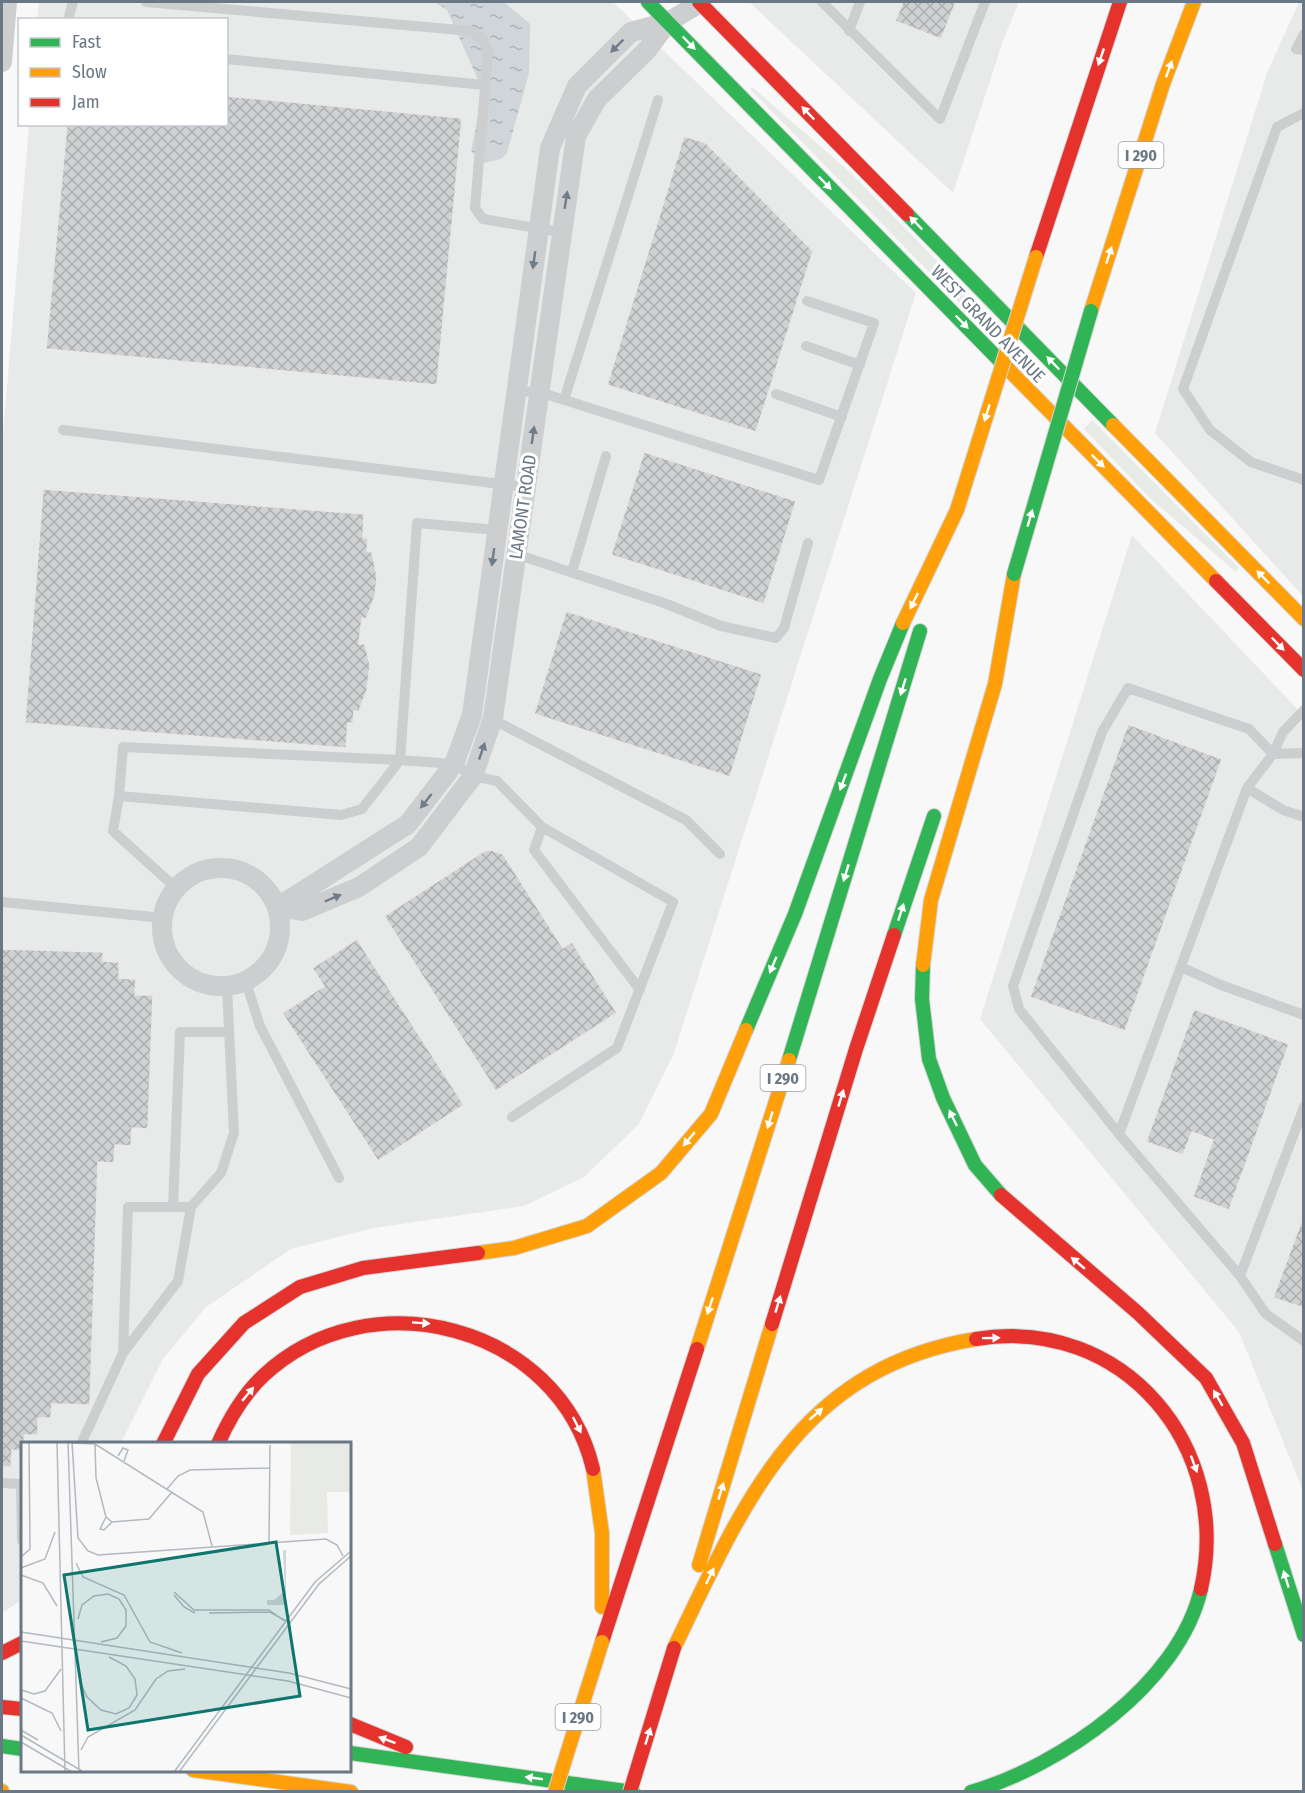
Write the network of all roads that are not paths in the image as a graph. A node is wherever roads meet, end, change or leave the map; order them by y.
1 (7, 2) edge
2 (73, 2) edge
3 (146, 2) edge
4 (648, 2) edge
5 (700, 2) edge
6 (822, 2) edge
7 (860, 2) edge
8 (985, 2) edge
9 (1120, 2) edge
10 (1194, 2) edge
11 (69, 18) edge
12 (668, 22) junction
13 (849, 31) junction
14 (1304, 34) edge
15 (1304, 50) edge
16 (2, 57) edge
17 (228, 59) edge
18 (484, 85) junction
19 (658, 100) dead end
20 (1304, 113) edge
21 (538, 229) junction
22 (560, 232) junction
23 (807, 301) dead end
24 (806, 346) dead end
25 (860, 365) junction
26 (516, 391) junction
27 (540, 392) junction
28 (776, 394) dead end
29 (564, 400) junction
30 (842, 417) junction
31 (63, 430) dead end
32 (606, 456) dead end
33 (1304, 480) edge
34 (503, 483) junction
35 (525, 487) junction
36 (957, 510) junction
37 (497, 530) junction
38 (808, 543) dead end
39 (516, 554) junction
40 (572, 572) junction
41 (1014, 574) junction
42 (1304, 619) edge
43 (984, 664) dead end
44 (1304, 670) edge
45 (1304, 710) edge
46 (472, 715) junction
47 (493, 718) junction
48 (1304, 753) edge
49 (1273, 754) junction
50 (400, 760) junction
51 (454, 764) junction
52 (473, 776) junction
53 (1247, 788) junction
54 (119, 796) junction
55 (939, 800) dead end
56 (1304, 817) edge
57 (542, 827) junction
58 (720, 854) dead end
59 (352, 877) junction
60 (176, 888) junction
61 (2, 902) edge
62 (278, 907) junction
63 (163, 918) junction
64 (1181, 967) junction
65 (246, 982) junction
66 (227, 987) junction
67 (640, 990) junction
68 (1304, 1016) edge
69 (229, 1032) junction
70 (1304, 1107) edge
71 (512, 1117) dead end
72 (1119, 1134) junction
73 (339, 1178) dead end
74 (172, 1207) junction
75 (191, 1207) junction
76 (1240, 1276) junction
77 (1304, 1341) edge
78 (123, 1353) junction
79 (81, 1442) edge
80 (164, 1442) edge
81 (218, 1442) edge
82 (2, 1483) edge
83 (21, 1484) edge
84 (1304, 1635) edge
85 (602, 1642) junction
86 (21, 1644) edge
87 (675, 1648) junction
88 (2, 1653) edge
89 (2, 1707) edge
90 (21, 1709) edge
91 (351, 1724) edge
92 (2, 1746) edge
93 (21, 1749) edge
94 (351, 1753) edge
95 (461, 1768) junction
96 (208, 1772) edge
97 (351, 1791) edge
98 (555, 1791) edge
99 (632, 1791) edge
100 (971, 1791) edge

1 - 16 street
2 - 11 lane
3 - 18 lane
4 - 12 main road, WEST GRAND AVENUE
5 - 12 street, LAMONT ROAD
42 -> 5 main road, WEST GRAND AVENUE
6 - 13 lane
7 - 13 lane
8 - 13 lane
9 -> 36 main road, I 290, bridge
41 -> 10 main road, I 290, bridge
12 -> 21 street, LAMONT ROAD
22 -> 12 street, LAMONT ROAD
12 -> 44 main road, WEST GRAND AVENUE
14 - 15 lane
17 - 18 lane
18 - 21 lane
19 - 29 lane
20 - 33 lane
21 - 22 lane
21 -> 26 street, LAMONT ROAD
22 - 27 street, LAMONT ROAD
23 - 25 lane
24 - 25 lane
25 - 30 lane
26 - 27 lane
26 - 34 street, LAMONT ROAD
27 - 29 lane
35 -> 27 street, LAMONT ROAD
28 - 30 lane
29 - 30 lane
31 - 34 lane
32 - 40 lane
34 - 35 lane
34 - 37 street, LAMONT ROAD
35 - 39 street, LAMONT ROAD
36 -> 80 main road
36 -> 85 main road, I 290
37 -> 46 street, LAMONT ROAD
37 - 50 lane
38 - 40 lane
39 - 40 lane
39 - 47 street, LAMONT ROAD
41 - 43 main road, I 290
84 -> 41 main road
45 - 49 lane
46 - 47 lane
46 - 51 street, LAMONT ROAD
52 -> 47 street, LAMONT ROAD
47 - 58 lane
48 - 49 lane
49 - 53 lane
49 - 72 lane
50 - 51 lane
50 - 54 lane
50 - 54 lane
51 - 52 lane
51 -> 59 street, LAMONT ROAD
52 - 57 lane
52 - 59 street, LAMONT ROAD
53 - 56 lane
53 - 64 lane
54 - 60 lane
87 -> 55 main road
57 - 67 lane
57 - 67 lane
59 - 62 street, LAMONT ROAD
60 - 62 street
60 - 63 street
61 - 63 lane
62 - 65 street
63 - 66 street
64 - 68 lane
64 - 72 lane
65 - 66 street
65 - 73 lane
66 - 69 lane
67 - 71 lane
69 - 74 lane
69 - 75 lane
70 - 76 lane
72 - 76 lane
74 - 75 lane
74 - 78 lane
75 - 78 lane
76 - 77 lane
78 - 79 lane
81 -> 85 main road
82 - 83 lane
85 - 98 main road, I 290, bridge
86 - 88 main road
99 -> 87 main road, bridge
87 -> 100 main road
89 - 90 main road
95 -> 91 main road
92 - 93 main road
94 - 95 main road
99 -> 95 main road
96 - 97 main road

